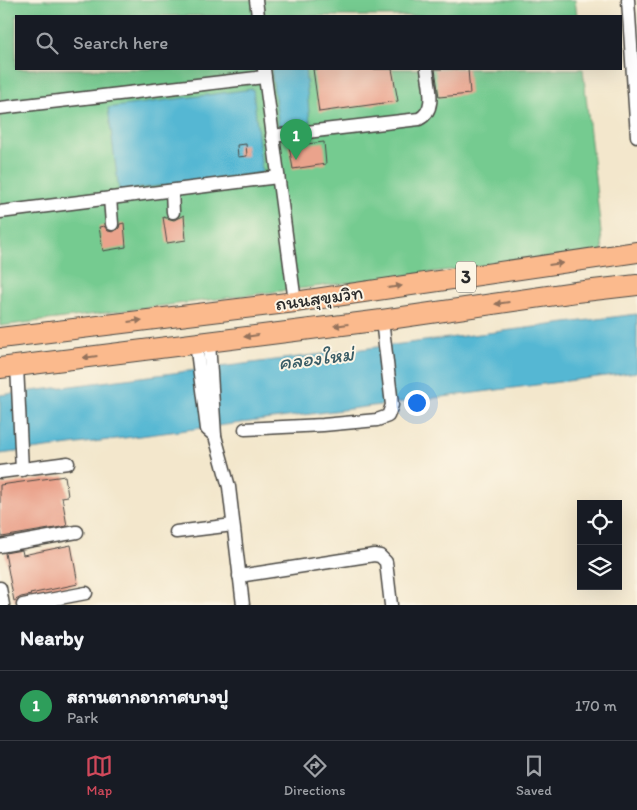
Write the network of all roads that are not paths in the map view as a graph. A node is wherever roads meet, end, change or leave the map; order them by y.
1 (256, 0) edge
2 (628, 0) edge
3 (258, 15) edge
4 (427, 70) edge
5 (264, 73) edge
6 (0, 108) edge
7 (272, 136) junction
8 (637, 136) edge
9 (278, 177) junction
10 (172, 190) junction
11 (110, 198) junction
12 (0, 212) edge
13 (173, 212) dead end
14 (112, 224) dead end
15 (637, 252) edge
16 (637, 284) edge
17 (295, 302) junction
18 (382, 320) junction
19 (300, 330) junction
20 (0, 338) edge
21 (203, 352) junction
22 (8, 367) edge
23 (245, 428) dead end
24 (68, 464) dead end
25 (22, 470) junction
26 (0, 472) edge
27 (233, 525) junction
28 (77, 532) dead end
29 (176, 532) dead end
30 (0, 546) edge
31 (239, 576) junction
32 (0, 588) edge
33 (86, 594) dead end
34 (3, 605) edge
35 (23, 605) edge
36 (242, 605) edge
37 (391, 605) edge

1 - 3 street
2 - 8 street
4 - 7 street
5 - 6 street
5 - 7 street
7 - 9 street
9 - 10 street
9 - 17 street
10 - 11 street
10 - 13 street
11 - 12 street
11 - 14 street
17 -> 15 highway, ถนนสุขุมวิท / 3
16 -> 18 highway, ถนนสุขุมวิท / 3
17 - 19 highway
20 -> 17 highway, ถนนสุขุมวิท / 3
18 -> 19 highway, ถนนสุขุมวิท / 3
18 - 23 street
19 -> 21 highway, ถนนสุขุมวิท / 3
21 -> 22 highway, ถนนสุขุมวิท / 3
21 - 27 street
22 - 25 street
24 - 25 street
25 - 26 street
27 - 29 street
27 - 31 street
28 - 30 street
31 - 36 street
31 - 37 street
32 - 34 street
33 - 35 street

